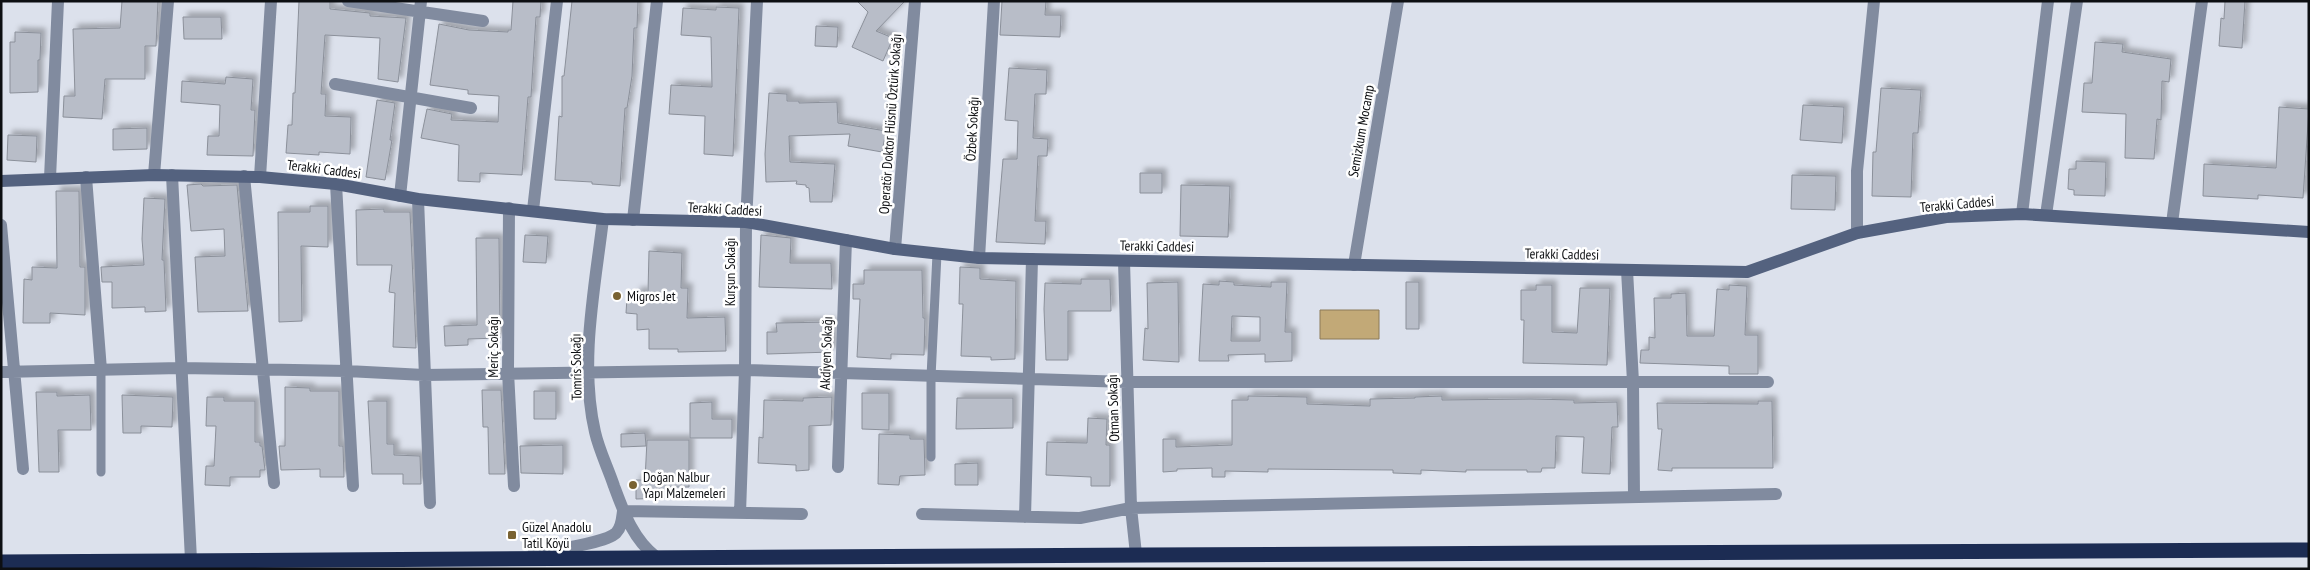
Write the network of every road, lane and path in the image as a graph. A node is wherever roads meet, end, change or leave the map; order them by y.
1 (58, 1) edge
2 (168, 1) edge
3 (271, 1) edge
4 (348, 1) edge
5 (557, 1) edge
6 (657, 1) edge
7 (757, 1) edge
8 (914, 1) edge
9 (994, 1) edge
10 (1398, 1) edge
11 (1874, 1) edge
12 (2048, 1) edge
13 (2077, 1) edge
14 (2202, 1) edge
15 (420, 6) edge
16 (483, 21) dead end
17 (335, 84) dead end
18 (410, 97) junction
19 (470, 108) dead end
20 (154, 175) junction
21 (172, 175) junction
22 (244, 176) junction
23 (86, 177) junction
24 (260, 177) junction
25 (50, 178) junction
26 (1, 181) edge
27 (336, 184) junction
28 (400, 196) junction
29 (418, 199) junction
30 (509, 208) junction
31 (533, 210) junction
32 (2022, 214) junction
33 (2046, 215) junction
34 (603, 218) junction
35 (633, 220) junction
36 (746, 222) junction
37 (2172, 223) junction
38 (1, 225) edge
39 (1857, 232) junction
40 (2309, 232) edge
41 (846, 240) junction
42 (895, 249) junction
43 (937, 254) junction
44 (979, 258) junction
45 (1032, 259) junction
46 (1124, 261) junction
47 (1354, 265) junction
48 (1627, 270) junction
49 (180, 368) junction
50 (101, 370) junction
51 (263, 370) junction
52 (745, 370) junction
53 (15, 371) junction
54 (347, 371) junction
55 (1, 372) edge
56 (508, 372) junction
57 (589, 372) junction
58 (840, 374) junction
59 (424, 375) junction
60 (931, 377) junction
61 (1028, 380) junction
62 (1127, 382) junction
63 (1633, 382) junction
64 (1768, 382) dead end
65 (930, 457) dead end
66 (838, 468) dead end
67 (23, 469) dead end
68 (101, 472) dead end
69 (274, 483) dead end
70 (353, 486) dead end
71 (514, 486) dead end
72 (1776, 494) dead end
73 (1634, 497) junction
74 (430, 503) dead end
75 (1131, 508) junction
76 (623, 511) junction
77 (740, 513) junction
78 (802, 514) dead end
79 (922, 514) dead end
80 (1025, 517) junction
81 (2309, 550) edge
82 (1136, 554) junction
83 (586, 556) junction
84 (520, 557) junction
85 (656, 557) junction
86 (191, 560) junction
87 (1, 562) edge
88 (595, 569) edge

1 - 25 street
2 - 20 street
3 - 24 street
4 - 15 street
5 - 31 street
6 - 35 street
7 - 36 street, Kurşun Sokağı
8 - 42 street, Operatör Doktor Hüsnü Öztürk Sokağı
9 - 44 street, Özbek Sokağı
10 - 47 street, Semizkum Mocamp
11 - 39 street
12 - 32 street
13 - 33 street
14 - 37 street
15 - 16 street
15 - 18 street
17 - 18 street
18 - 19 street
18 - 28 street
20 - 21 street, Terakki Caddesi
20 - 23 street, Terakki Caddesi
21 - 22 street, Terakki Caddesi
21 - 49 street
22 - 24 street, Terakki Caddesi
22 - 51 street
23 - 25 street, Terakki Caddesi
23 - 50 street
24 - 27 street, Terakki Caddesi
25 - 26 street, Terakki Caddesi
27 - 28 street, Terakki Caddesi
27 - 54 street
28 - 29 street, Terakki Caddesi
29 - 30 street, Terakki Caddesi
29 - 59 street
30 - 31 street, Terakki Caddesi
30 - 56 street, Meriç Sokağı
31 - 34 street, Terakki Caddesi
32 - 33 street, Terakki Caddesi
32 - 39 street, Terakki Caddesi
33 - 37 street, Terakki Caddesi
34 - 35 street, Terakki Caddesi
34 - 57 street, Tomris Sokağı
35 - 36 street, Terakki Caddesi
36 - 41 street, Terakki Caddesi
36 - 52 street, Kurşun Sokağı
37 - 40 street, Terakki Caddesi
38 - 53 street
39 - 48 street, Terakki Caddesi
41 - 42 street, Terakki Caddesi
41 - 58 street, Akdiyen Sokağı
42 - 43 street, Terakki Caddesi
43 - 44 street, Terakki Caddesi
43 - 60 lane
44 - 45 street, Terakki Caddesi
45 - 46 street, Terakki Caddesi
45 - 61 street
46 - 47 street, Terakki Caddesi
46 - 62 street, Otman Sokağı
47 - 48 street, Terakki Caddesi
48 - 63 street
49 - 50 street
49 - 51 street
49 - 86 street
50 - 53 street
50 - 68 lane
51 - 54 street
51 - 69 street
52 - 57 street
52 - 58 street
52 - 77 street, Kurşun Sokağı
53 - 55 street
53 - 67 street
54 - 59 street
54 - 70 street
56 - 57 street
56 - 59 street
56 - 71 street, Meriç Sokağı
57 - 76 street, Tomris Sokağı
58 - 60 street
58 - 66 street, Akdiyen Sokağı
59 - 74 street
60 - 61 street
60 - 65 lane
61 - 62 street
61 - 80 street
62 - 63 street
62 - 75 street, Otman Sokağı
63 - 64 street
63 - 73 street
72 - 73 street
73 - 75 street
75 - 80 street
75 - 82 street, Otman Sokağı
76 - 77 street
76 - 84 street
76 - 85 street, Tomris Sokağı
77 - 78 street
79 - 80 street
81 - 82 highway
82 - 85 highway
83 - 84 highway
83 - 85 highway
83 - 88 highway
84 - 86 highway
86 - 87 highway

